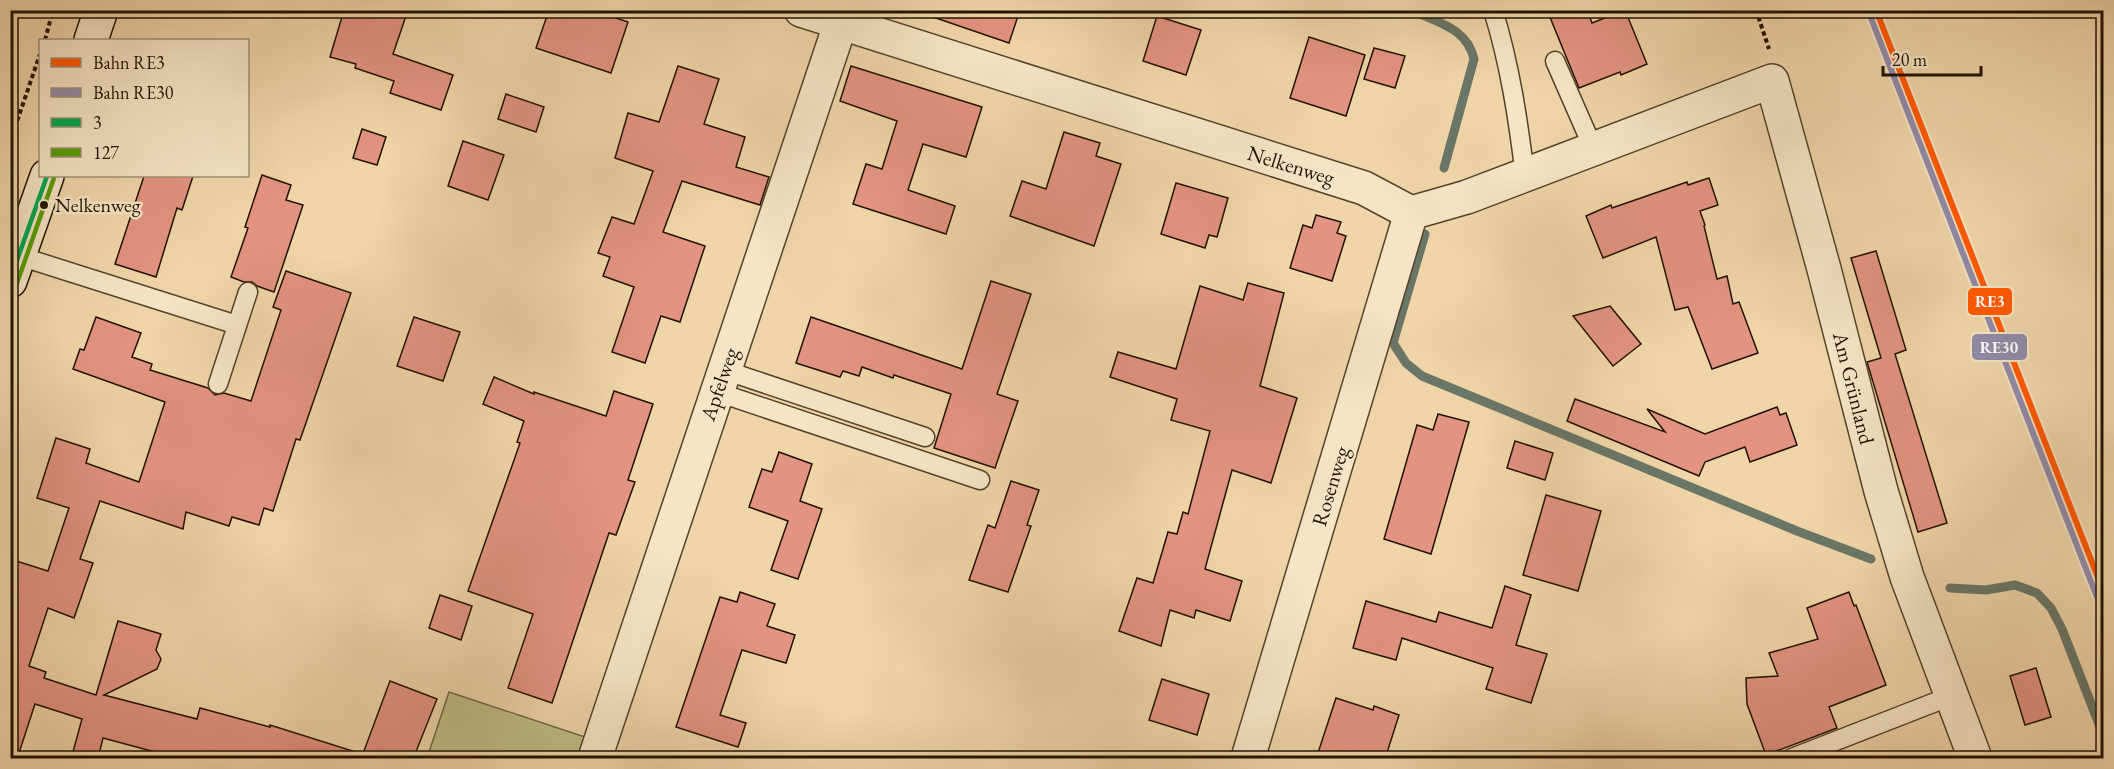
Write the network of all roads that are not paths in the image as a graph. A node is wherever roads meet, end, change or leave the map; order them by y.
1 (101, 10) edge
2 (801, 10) edge
3 (1492, 10) edge
4 (843, 17) edge
5 (91, 39) edge
6 (1555, 61) dead end
7 (1594, 150) junction
8 (1525, 176) junction
9 (47, 177) edge
10 (1412, 213) junction
11 (15, 269) edge
12 (248, 292) dead end
13 (237, 325) junction
14 (720, 381) junction
15 (218, 384) dead end
16 (925, 437) dead end
17 (980, 480) dead end
18 (1950, 696) junction
19 (595, 759) edge
20 (1248, 759) edge
21 (1792, 759) edge
22 (1975, 759) edge

1 - 5 street
2 - 4 street, Nelkenweg
3 - 8 lane
4 - 10 street, Nelkenweg
4 - 14 street, Apfelweg
6 - 7 lane
7 - 8 street
7 - 18 street, Am Grünland
8 - 10 street
9 - 11 street
10 - 20 street, Rosenweg
11 - 13 lane
12 - 13 lane
13 - 15 lane
14 - 16 lane
14 - 17 lane
14 - 19 street, Apfelweg
18 - 21 lane
18 - 22 street, Am Grünland

